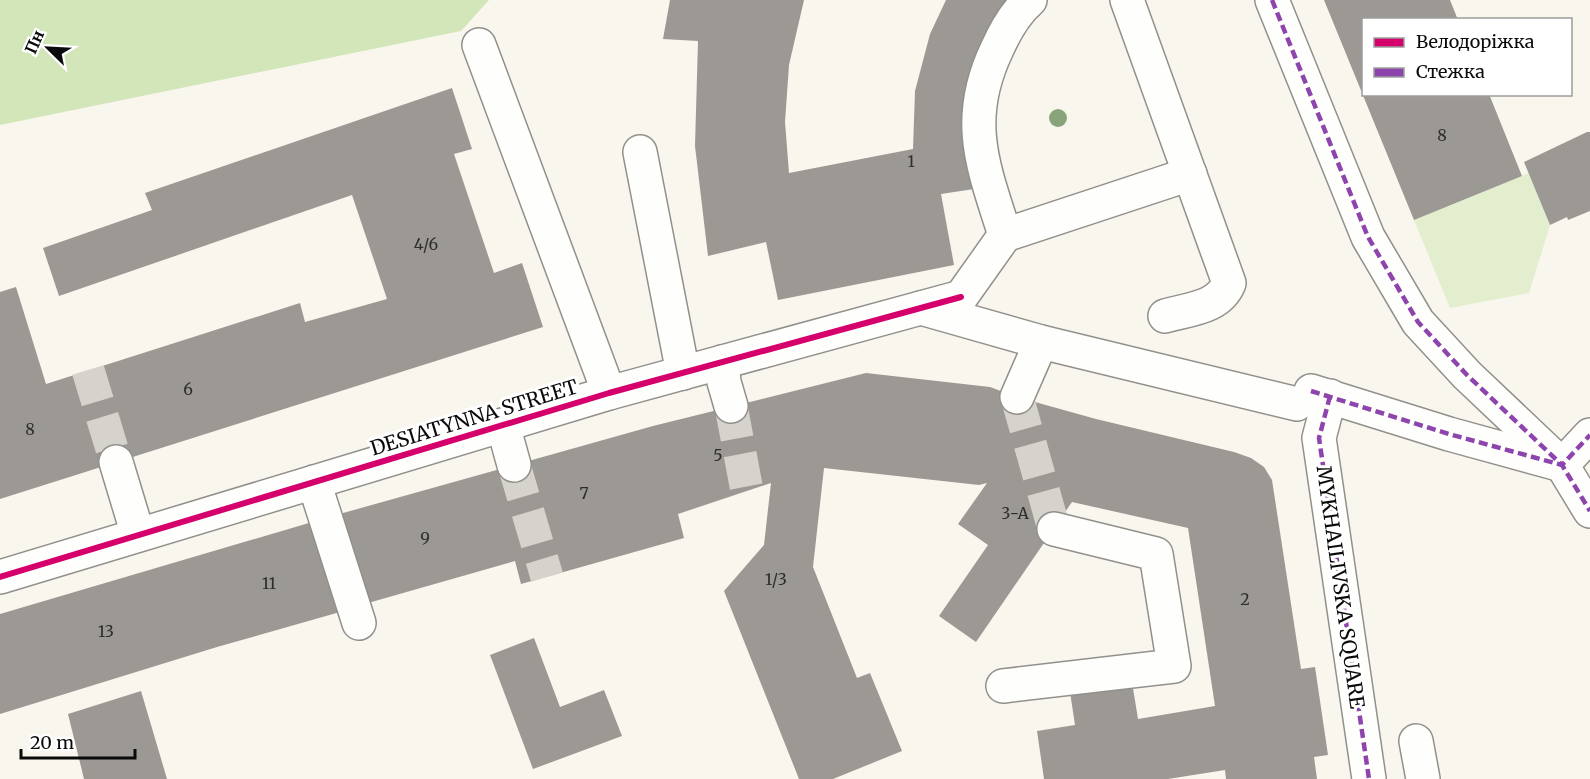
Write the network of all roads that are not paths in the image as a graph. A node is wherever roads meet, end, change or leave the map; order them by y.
1 (1030, 0) edge
2 (1127, 0) edge
3 (1272, 0) edge
4 (479, 45) dead end
5 (640, 152) dead end
6 (1190, 174) junction
7 (1005, 236) junction
8 (921, 308) junction
9 (1165, 316) dead end
10 (1041, 342) junction
11 (722, 362) junction
12 (683, 373) junction
13 (609, 393) junction
14 (1017, 397) tunnel mouth
15 (1312, 397) junction
16 (731, 406) tunnel mouth
17 (503, 425) junction
18 (1590, 435) edge
19 (116, 462) tunnel mouth
20 (514, 465) tunnel mouth
21 (1562, 465) junction
22 (314, 482) junction
23 (1590, 511) edge
24 (1054, 529) dead end
25 (138, 535) junction
26 (2, 570) edge
27 (359, 623) dead end
28 (1003, 686) dead end
29 (1416, 741) dead end
30 (1369, 779) edge
31 (1423, 779) edge

1 - 7 street
2 - 6 street
3 - 21 street
4 - 13 street
5 - 12 street
6 - 7 street
6 - 9 street
7 - 8 street, DESIATYNNA STREET
8 - 10 street
8 - 11 street, DESIATYNNA STREET
10 - 14 street
10 - 15 street
11 - 12 street, DESIATYNNA STREET
11 - 16 street
12 - 13 street, DESIATYNNA STREET
13 - 17 street, DESIATYNNA STREET
15 - 21 street
15 - 30 street, MYKHAILIVSKA SQUARE
17 - 20 street
17 - 22 street, DESIATYNNA STREET
18 - 21 street
19 - 25 street
21 - 23 street
22 - 25 street, DESIATYNNA STREET
22 - 27 street
24 - 28 street
25 - 26 street, DESIATYNNA STREET
29 - 31 street

